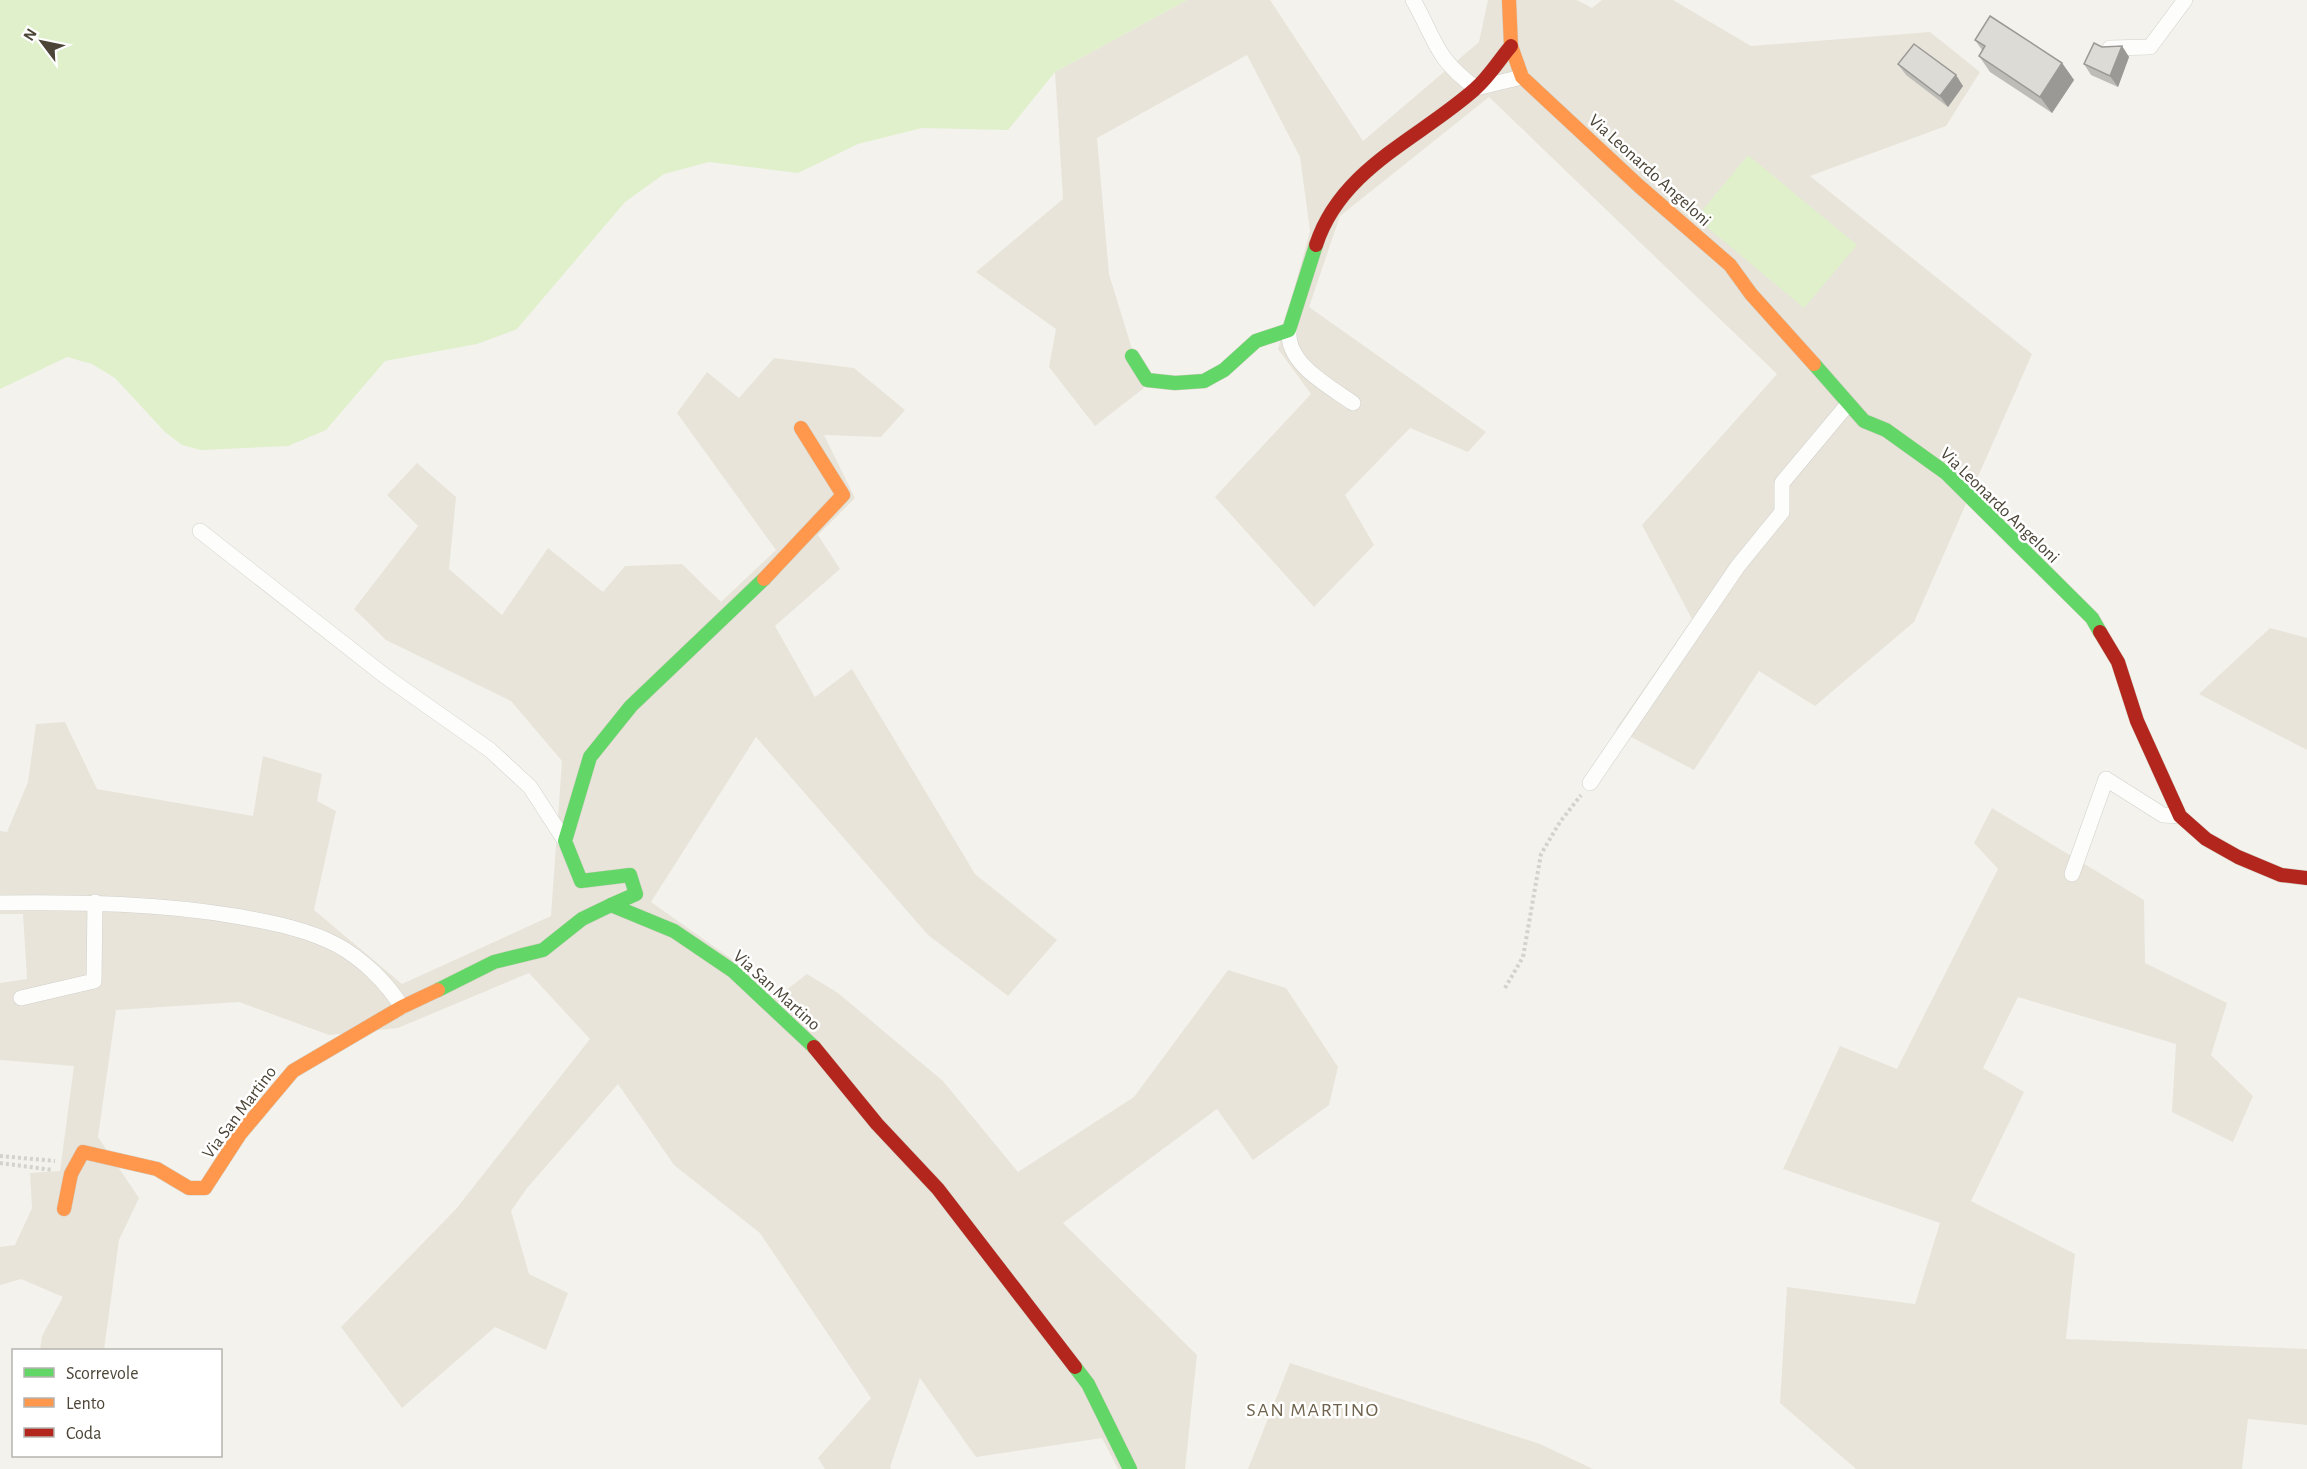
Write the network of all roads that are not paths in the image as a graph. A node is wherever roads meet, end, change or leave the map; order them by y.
1 (1413, 0) edge
2 (1509, 0) edge
3 (2185, 0) edge
4 (1511, 46) junction
5 (2110, 48) edge
6 (1522, 77) junction
7 (1476, 88) junction
8 (1290, 330) junction
9 (1132, 356) dead end
10 (1353, 403) dead end
11 (1848, 405) junction
12 (801, 428) dead end
13 (200, 531) dead end
14 (1590, 783) road end
15 (2180, 816) junction
16 (565, 841) junction
17 (2072, 874) dead end
18 (2307, 878) edge
19 (95, 902) junction
20 (0, 903) edge
21 (611, 905) junction
22 (21, 998) dead end
23 (402, 1007) junction
24 (64, 1209) dead end
25 (1130, 1469) edge

1 - 7 street
2 - 4 street, Via Leonardo Angeloni
3 - 5 street
4 - 6 street, Via Leonardo Angeloni
4 - 7 street
6 - 7 street
6 - 11 street, Via Leonardo Angeloni
7 - 8 street
8 - 9 street
8 - 10 street
11 - 14 street
11 - 15 street, Via Leonardo Angeloni
12 - 16 street
13 - 16 street
15 - 17 street
15 - 18 street, Via Leonardo Angeloni
16 - 21 street
19 - 20 street
19 - 22 street
19 - 23 street
21 - 23 street, Via San Martino
21 - 25 street, Via San Martino
23 - 24 street, Via San Martino

